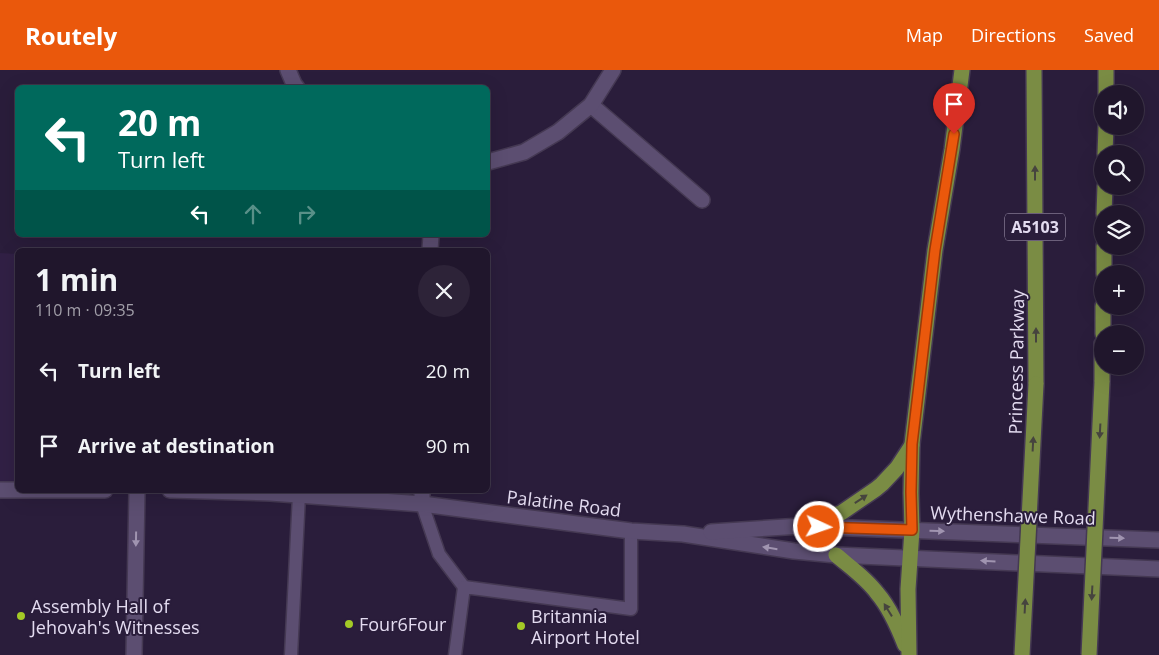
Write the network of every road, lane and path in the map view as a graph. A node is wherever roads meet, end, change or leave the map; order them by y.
1 (288, 70) edge
2 (613, 70) edge
3 (962, 70) edge
4 (1034, 70) edge
5 (1106, 70) edge
6 (295, 85) edge
7 (1106, 85) edge
8 (591, 105) junction
9 (490, 161) edge
10 (702, 200) dead end
11 (1102, 375) edge
12 (912, 444) junction
13 (0, 490) edge
14 (15, 490) edge
15 (137, 493) edge
16 (267, 493) edge
17 (299, 494) junction
18 (422, 497) edge
19 (801, 526) junction
20 (912, 530) junction
21 (631, 531) junction
22 (683, 534) junction
23 (1159, 540) edge
24 (836, 555) junction
25 (911, 558) junction
26 (1159, 569) edge
27 (464, 587) junction
28 (908, 654) edge
29 (134, 655) edge
30 (291, 655) edge
31 (455, 655) edge
32 (1022, 655) edge
33 (1089, 655) edge

1 - 6 main road
2 - 8 main road
3 - 12 highway
32 -> 4 highway, Princess Parkway / A5103, bridge
5 - 7 highway
8 - 9 main road
8 - 10 main road
11 -> 33 highway, bridge
19 -> 12 highway
12 - 20 highway
13 - 14 main road
15 -> 29 main road
16 - 17 main road, Palatine Road
17 - 18 main road, Palatine Road
17 - 30 lane
18 - 21 main road, Palatine Road
18 - 27 lane
19 - 20 main road, Wythenshawe Road
19 - 22 main road, Wythenshawe Road
20 -> 23 main road, Wythenshawe Road
20 - 25 highway
21 - 22 main road, Palatine Road
21 - 27 lane
24 -> 22 main road
24 - 25 main road
28 -> 24 highway
26 -> 25 main road
25 - 28 highway
27 - 31 lane

